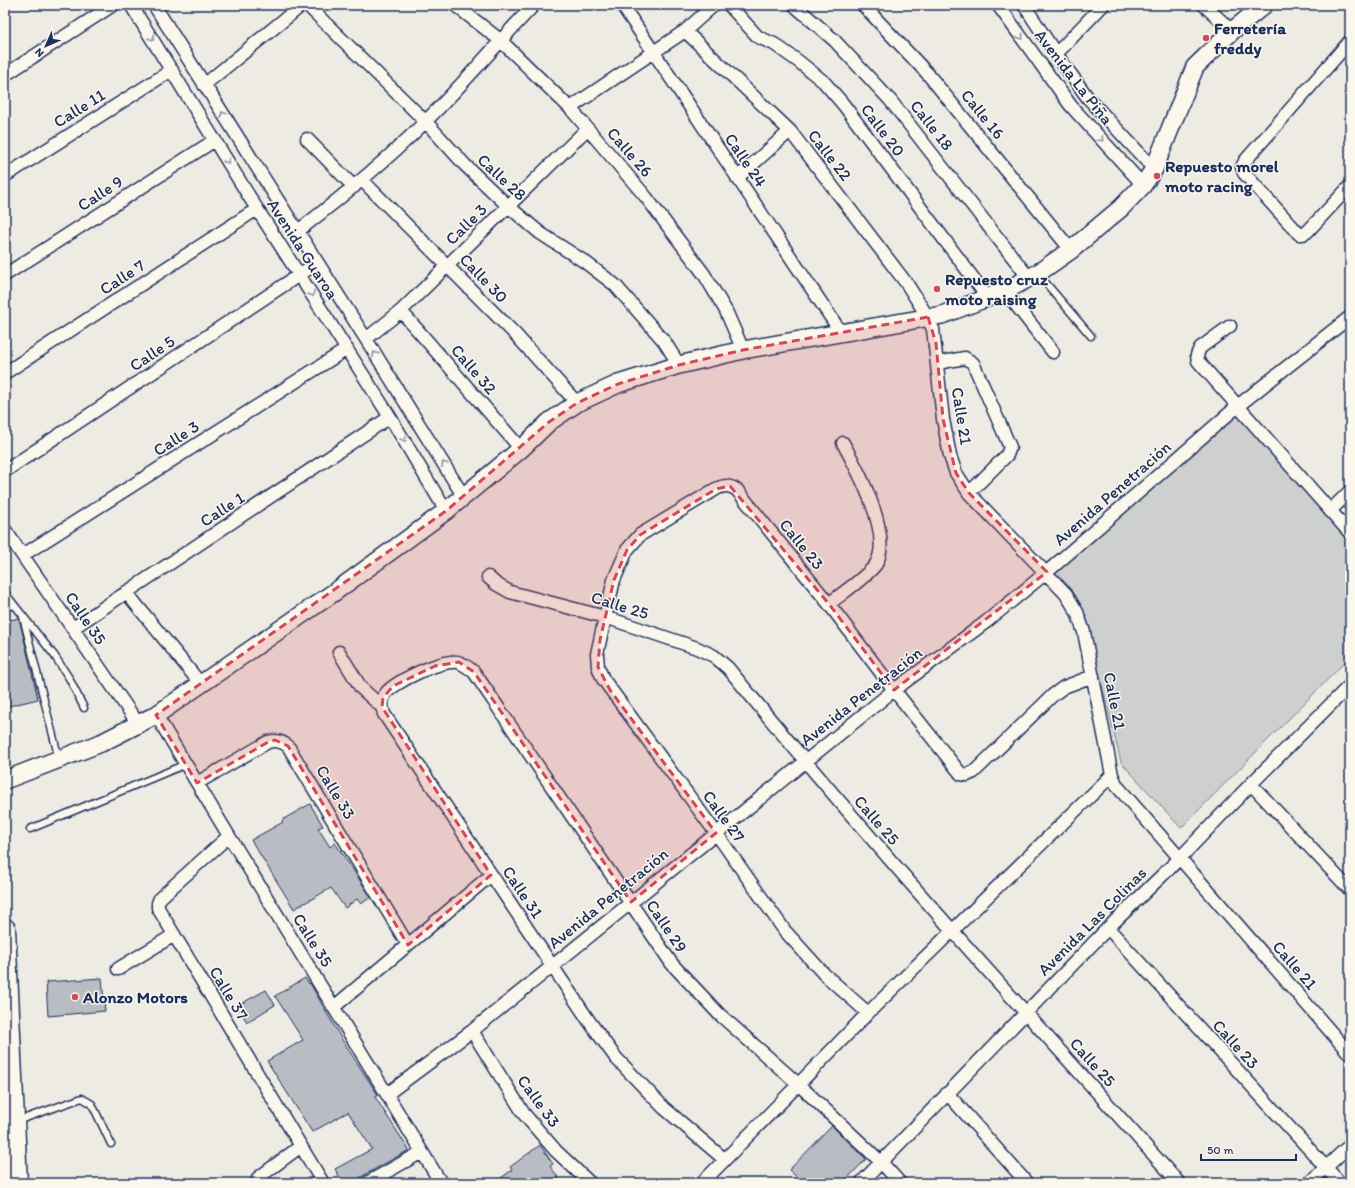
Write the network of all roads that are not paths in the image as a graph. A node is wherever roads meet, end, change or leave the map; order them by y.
1 (113, 5) edge
2 (131, 5) edge
3 (154, 5) edge
4 (302, 5) edge
5 (306, 5) edge
6 (455, 5) edge
7 (534, 5) edge
8 (622, 5) edge
9 (714, 5) edge
10 (729, 5) edge
11 (794, 5) edge
12 (863, 5) edge
13 (998, 5) edge
14 (1024, 5) edge
15 (1103, 5) edge
16 (1204, 5) edge
17 (1264, 5) edge
18 (685, 31) junction
19 (1232, 31) junction
20 (500, 40) junction
21 (1350, 42) edge
22 (653, 53) junction
23 (1056, 54) junction
24 (172, 70) junction
25 (5, 75) edge
26 (204, 85) junction
27 (570, 108) junction
28 (426, 122) junction
29 (587, 129) junction
30 (790, 131) junction
31 (307, 139) dead end
32 (215, 140) junction
33 (1154, 169) junction
34 (5, 176) edge
35 (737, 178) junction
36 (358, 184) junction
37 (1143, 185) junction
38 (1350, 186) edge
39 (508, 206) junction
40 (257, 209) junction
41 (298, 231) junction
42 (1071, 250) junction
43 (317, 263) junction
44 (448, 266) junction
45 (5, 275) edge
46 (300, 275) junction
47 (1033, 276) junction
48 (1005, 291) junction
49 (988, 298) junction
50 (401, 311) junction
51 (928, 317) junction
52 (1350, 317) edge
53 (1230, 326) dead end
54 (842, 334) junction
55 (1091, 336) dead end
56 (366, 339) junction
57 (347, 349) junction
58 (744, 350) junction
59 (1054, 352) dead end
60 (937, 363) junction
61 (679, 365) junction
62 (5, 373) edge
63 (577, 403) junction
64 (1239, 405) junction
65 (390, 417) junction
66 (843, 443) dead end
67 (521, 449) junction
68 (5, 471) edge
69 (1350, 491) edge
70 (969, 493) junction
71 (464, 497) junction
72 (446, 511) junction
73 (1330, 511) junction
74 (5, 530) edge
75 (1350, 532) edge
76 (23, 556) junction
77 (1047, 572) junction
78 (488, 577) dead end
79 (126, 592) junction
80 (5, 593) edge
81 (829, 604) junction
82 (14, 605) junction
83 (5, 608) edge
84 (605, 616) junction
85 (23, 617) junction
86 (73, 628) junction
87 (339, 652) dead end
88 (1093, 676) junction
89 (200, 683) junction
90 (1350, 684) edge
91 (894, 690) junction
92 (382, 702) junction
93 (84, 708) dead end
94 (156, 714) junction
95 (139, 725) junction
96 (59, 760) junction
97 (805, 763) junction
98 (186, 764) junction
99 (1112, 775) junction
100 (5, 780) edge
101 (197, 783) junction
102 (1250, 784) junction
103 (30, 829) dead end
104 (716, 833) junction
105 (229, 836) junction
106 (1179, 859) junction
107 (491, 875) junction
108 (1350, 890) edge
109 (631, 902) junction
110 (1108, 928) junction
111 (5, 929) edge
112 (953, 931) junction
113 (174, 935) junction
114 (408, 945) junction
115 (552, 965) junction
116 (118, 969) dead end
117 (334, 1007) junction
118 (1026, 1012) junction
119 (868, 1013) junction
120 (472, 1031) junction
121 (1350, 1054) edge
122 (797, 1083) junction
123 (947, 1093) junction
124 (387, 1094) junction
125 (14, 1122) junction
126 (111, 1144) dead end
127 (301, 1146) junction
128 (1350, 1146) edge
129 (422, 1152) junction
130 (724, 1159) junction
131 (881, 1162) junction
132 (1326, 1168) junction
133 (258, 1178) dead end
134 (17, 1183) edge
135 (324, 1183) edge
136 (367, 1183) edge
137 (441, 1183) edge
138 (590, 1183) edge
139 (702, 1183) edge
140 (861, 1183) edge
141 (900, 1183) edge
142 (1027, 1183) edge
143 (1179, 1183) edge
144 (1309, 1183) edge
145 (1340, 1183) edge

1 - 25 street
2 -> 24 street, Avenida Guaroa
3 - 26 street, Avenida Guaroa
4 - 26 street
5 - 28 street, Calle 28
6 - 20 street, Calle 26
7 - 20 street
8 - 22 street, Calle 24
9 - 18 street
10 - 49 street, Calle 20
11 - 47 street, Calle 18
12 - 42 street, Calle 16
13 -> 37 street, Avenida La Piña
14 - 23 street, Avenida La Piña
15 - 23 street
16 - 19 street
17 - 19 main road
18 - 22 street
18 - 30 street, Calle 22
19 - 33 main road
20 - 27 street, Calle 26
20 - 28 street
21 - 38 street
22 - 27 street
22 - 35 street, Calle 24
23 - 33 street, Avenida La Piña
24 - 32 street, Avenida Guaroa
24 - 34 street, Calle 11
41 -> 26 street, Avenida Guaroa
27 - 29 street, Calle 26
28 - 36 street
28 - 39 street, Calle 28
29 - 39 street, Calle 3
29 - 58 street, Calle 26
30 - 35 street
30 - 51 street, Calle 22
31 - 36 street, Calle 30
32 -> 40 street, Avenida Guaroa
32 - 45 street, Calle 9
33 - 37 main road
35 - 54 street, Calle 24
36 - 41 street
36 - 44 street, Calle 30
37 - 42 main road
39 - 44 street, Calle 3
39 - 61 street, Calle 28
40 - 46 street, Avenida Guaroa
40 - 62 street, Calle 7
41 - 43 street, Avenida Guaroa
42 - 47 main road
43 - 46 street, Calle 5
43 - 56 street, Avenida Guaroa
44 - 50 street, Calle 3
44 - 63 street, Calle 30
46 -> 57 street, Avenida Guaroa
46 - 68 street, Calle 5
47 - 48 main road
47 - 55 lane
48 - 49 main road
48 - 59 street
49 - 51 main road
50 - 56 street, Calle 3
50 - 67 street, Calle 32
51 - 54 main road
51 - 60 street, Calle 21
52 - 64 street, Avenida Penetración
53 - 64 street
54 - 58 main road
71 -> 56 street, Avenida Guaroa
57 - 65 street, Avenida Guaroa
57 - 76 street, Calle 3
58 - 61 main road
60 - 70 street, Calle 21
60 - 70 street
61 - 63 main road
63 - 67 main road
64 - 73 street
64 - 77 street, Avenida Penetración
65 -> 72 street, Avenida Guaroa
65 - 79 street, Calle 1
66 - 81 street
67 - 71 main road
69 - 73 street
70 - 77 street, Calle 21
71 - 72 main road
72 - 89 main road
73 - 75 street
74 - 76 street, Calle 35
76 - 86 street, Calle 35
77 - 88 street, Calle 21
77 - 91 street, Avenida Penetración
78 - 84 street, Calle 25
79 - 86 street, Calle 1
79 - 89 street
80 - 82 lane
81 - 84 street, Calle 23
81 - 91 street, Calle 23
82 - 83 lane
82 - 85 lane
84 - 97 street, Calle 25
84 - 104 street, Calle 27
85 - 93 lane
85 - 96 lane
86 - 95 street, Calle 35
87 - 92 street
88 - 91 street, Calle 23
88 - 99 street, Calle 21
89 - 94 main road
90 - 102 street, Avenida Las Colinas
91 - 97 street, Avenida Penetración
92 - 107 street, Calle 31
92 - 109 street, Calle 29
94 - 95 main road
94 - 98 street, Calle 35
95 - 96 main road
96 - 100 main road
97 - 104 street, Avenida Penetración
97 - 112 street, Calle 25
98 - 101 street, Calle 35
98 - 103 lane
99 - 106 street, Calle 21
99 - 112 street
101 - 105 street, Calle 35
101 - 114 street, Calle 33
102 - 106 street, Avenida Las Colinas
102 - 108 street
104 - 109 street, Avenida Penetración
104 - 119 street, Calle 27
105 - 113 street, Calle 37
105 - 117 street, Calle 35
106 - 110 street, Avenida Las Colinas
106 - 121 street, Calle 21
107 - 114 street
107 - 115 street, Calle 31
109 - 115 street, Avenida Penetración
109 - 122 street, Calle 29
110 - 118 street, Avenida Las Colinas
110 - 132 street, Calle 23
111 - 125 highway
112 - 118 street, Calle 25
112 - 119 street
113 - 116 street
113 - 127 street, Calle 37
114 - 117 street
115 - 120 street, Avenida Penetración
115 - 130 street, Calle 31
117 - 124 street, Calle 35
118 - 123 street, Avenida Las Colinas
118 - 143 street, Calle 25
119 - 122 street
120 - 124 street, Avenida Penetración
120 - 138 street, Calle 33
122 - 130 street
122 - 131 street, Calle 29
123 - 131 street, Avenida Las Colinas
123 - 142 street
124 - 129 street, Calle 35
125 - 126 lane
125 - 134 highway
127 - 133 street
127 - 135 street, Calle 37
128 - 132 street
129 - 136 street
129 - 137 street, Calle 35
130 - 139 street
131 - 140 street, Avenida Las Colinas
131 - 141 street, Calle 29
132 - 144 street
132 - 145 street, Calle 23

